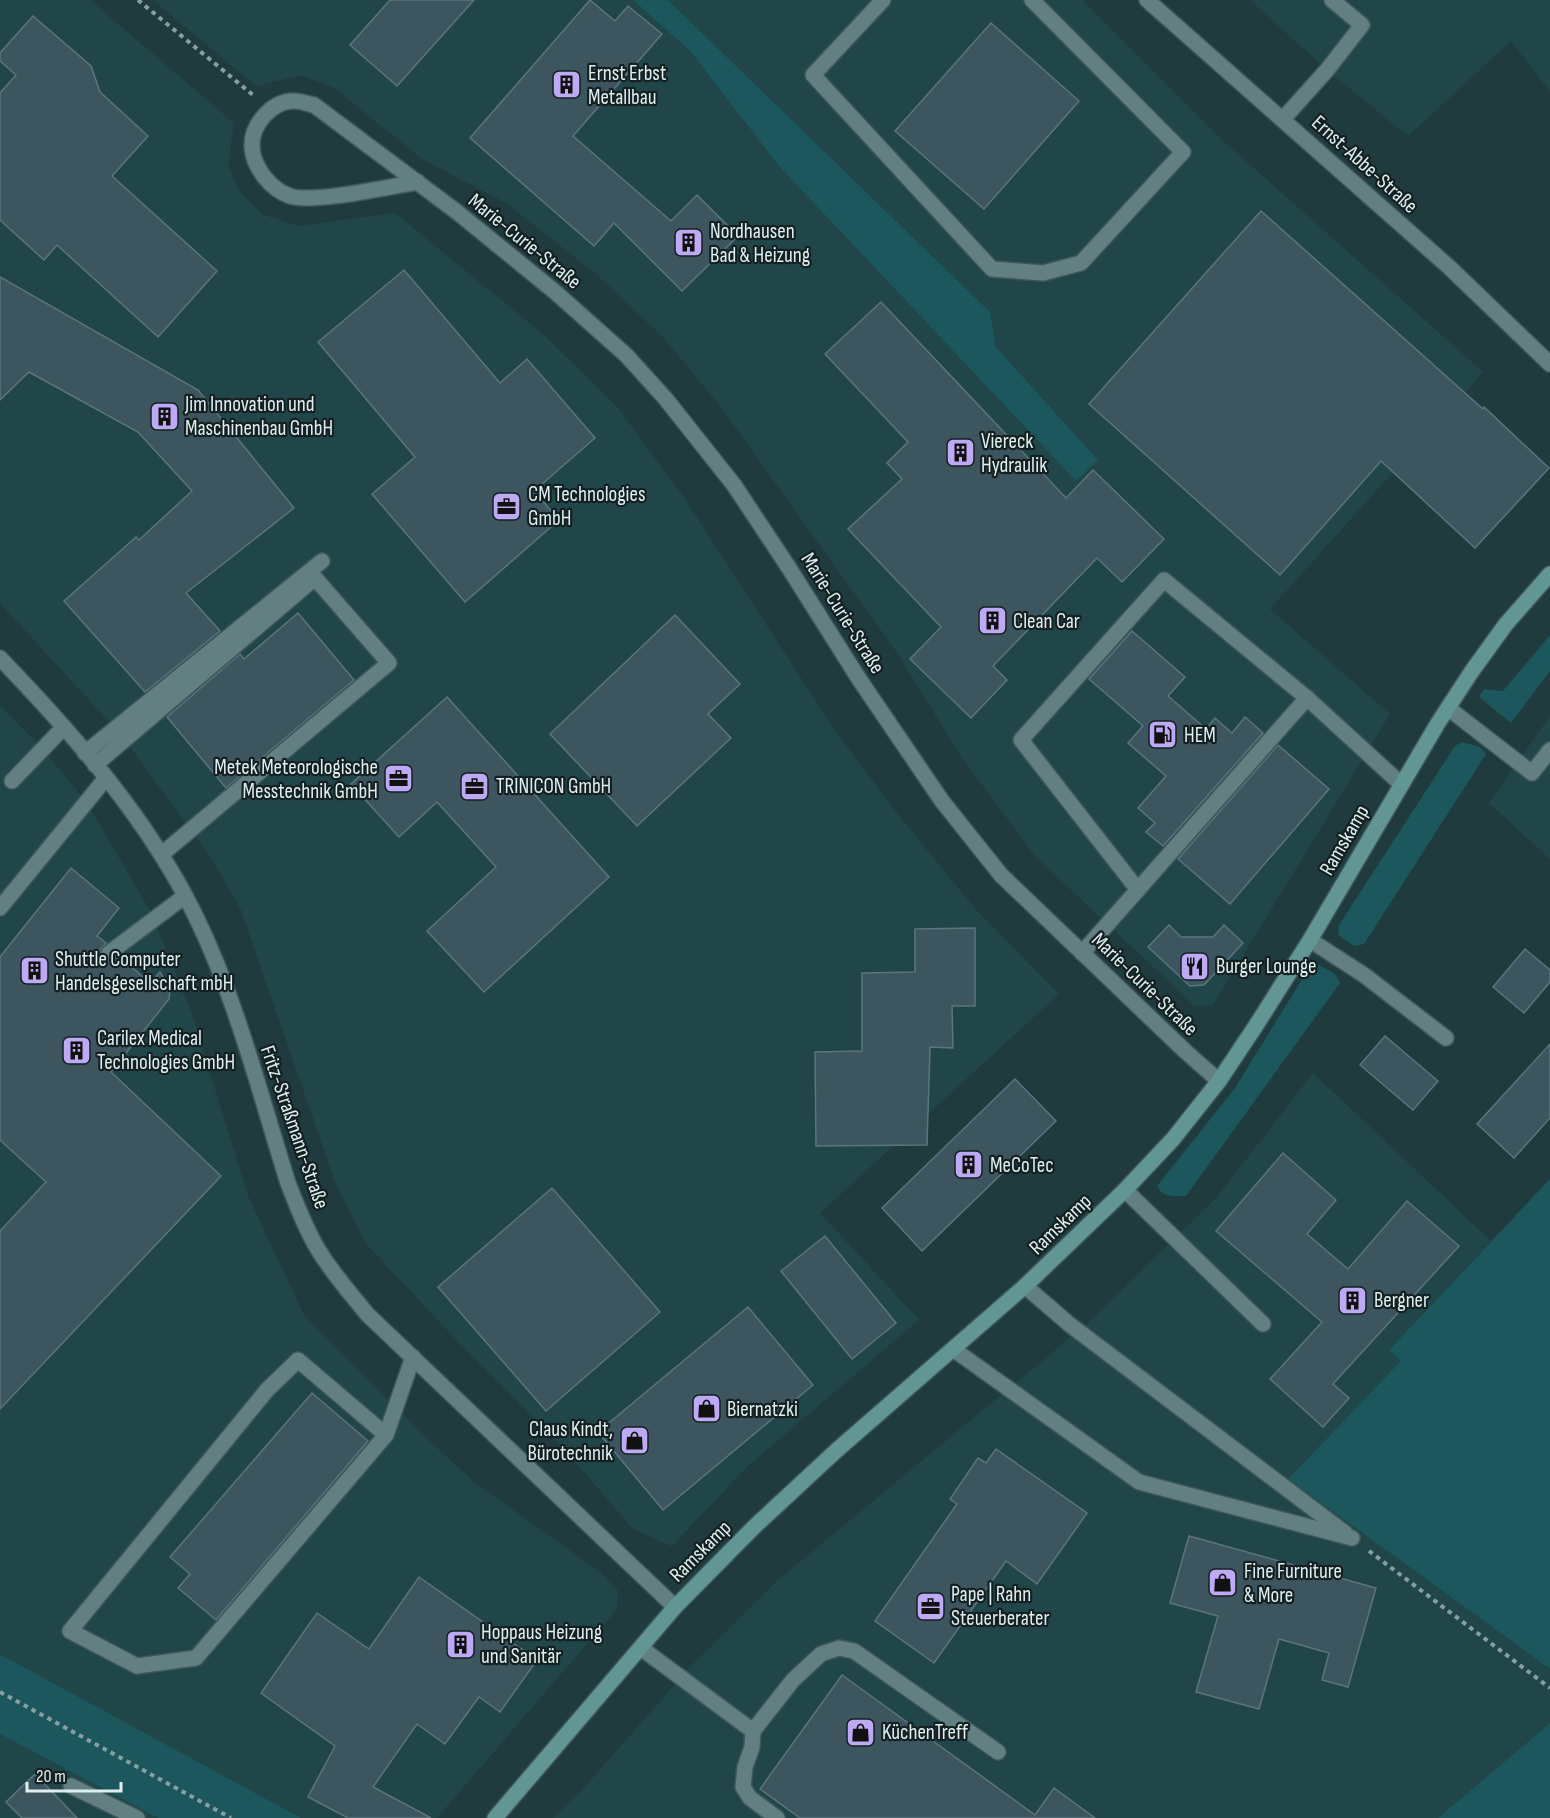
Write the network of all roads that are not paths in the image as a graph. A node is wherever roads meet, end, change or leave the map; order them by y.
1 (883, 0) edge
2 (1032, 0) edge
3 (1147, 0) edge
4 (1332, 0) edge
5 (1283, 119) junction
6 (418, 182) junction
7 (1550, 364) edge
8 (322, 561) dead end
9 (1550, 574) edge
10 (0, 658) edge
11 (1307, 698) junction
12 (1448, 708) junction
13 (63, 728) junction
14 (1550, 750) edge
15 (90, 759) junction
16 (106, 778) junction
17 (12, 781) dead end
18 (1401, 784) junction
19 (162, 854) junction
20 (1138, 890) junction
21 (185, 896) junction
22 (0, 908) edge
23 (1310, 940) junction
24 (110, 953) dead end
25 (1082, 953) junction
26 (1446, 1038) dead end
27 (1219, 1081) junction
28 (1125, 1190) junction
29 (1025, 1286) junction
30 (1263, 1324) dead end
31 (953, 1348) junction
32 (413, 1357) junction
33 (386, 1436) junction
34 (675, 1607) junction
35 (640, 1648) junction
36 (753, 1731) junction
37 (998, 1752) dead end
38 (71, 1786) dead end
39 (765, 1813) edge
40 (137, 1818) edge
41 (495, 1818) edge
42 (777, 1818) edge

1 - 2 street
3 - 5 street, Ernst-Abbe-Straße
4 - 5 street
5 - 7 street, Ernst-Abbe-Straße
6 - 6 street, Marie-Curie-Straße
6 - 25 street, Marie-Curie-Straße
8 - 15 street
9 - 12 street, Ramskamp
10 - 13 street, Fritz-Straßmann-Straße
11 - 18 street
11 - 20 street
11 - 20 street
12 - 14 street
12 - 18 street, Ramskamp
13 - 15 street, Fritz-Straßmann-Straße
13 - 17 street
15 - 16 street, Fritz-Straßmann-Straße
15 - 19 street
16 - 19 street, Fritz-Straßmann-Straße
16 - 22 street
18 - 23 street, Ramskamp
19 - 21 street, Fritz-Straßmann-Straße
20 - 25 street
21 - 24 street
21 - 32 street, Fritz-Straßmann-Straße
23 - 26 street
23 - 27 street, Ramskamp
25 - 27 street, Marie-Curie-Straße
27 - 28 street, Ramskamp
28 - 29 street, Ramskamp
28 - 30 street
29 - 31 street, Ramskamp
29 - 31 street
31 - 34 street, Ramskamp
32 - 33 street
32 - 34 street, Fritz-Straßmann-Straße
33 - 33 street
34 - 35 street, Ramskamp
35 - 36 street
35 - 41 street, Ramskamp
36 - 37 street
36 - 39 street
38 - 40 street
39 - 42 street

